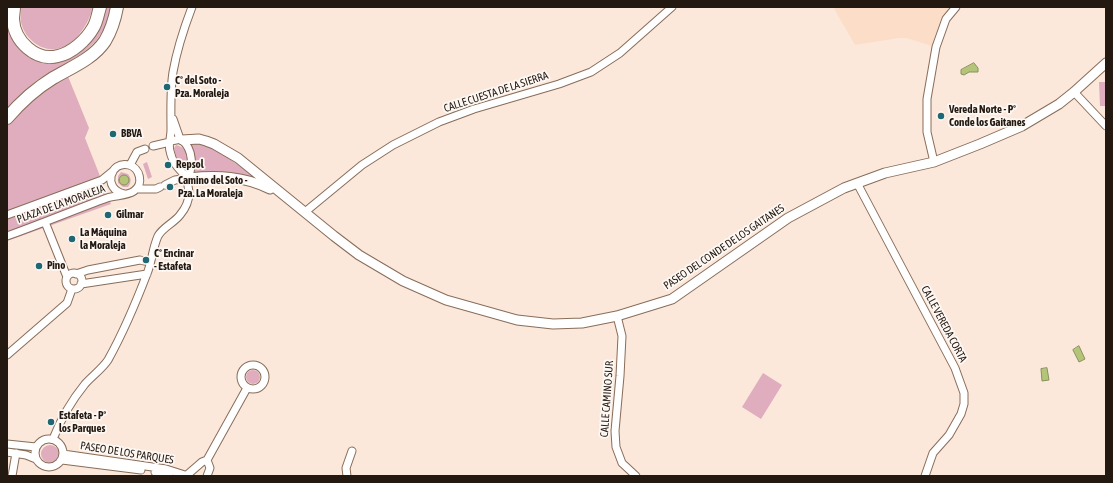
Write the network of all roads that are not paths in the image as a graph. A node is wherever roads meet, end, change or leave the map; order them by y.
1 (14, 7) edge
2 (100, 7) edge
3 (117, 7) edge
4 (192, 7) edge
5 (672, 7) edge
6 (956, 7) edge
7 (1106, 63) edge
8 (1074, 92) junction
9 (171, 114) junction
10 (7, 118) edge
11 (1106, 126) edge
12 (181, 140) junction
13 (170, 142) junction
14 (153, 146) dead end
15 (145, 149) dead end
16 (934, 162) junction
17 (130, 165) junction
18 (113, 170) junction
19 (189, 178) junction
20 (857, 183) junction
21 (137, 189) junction
22 (124, 194) junction
23 (284, 196) junction
24 (305, 212) junction
25 (7, 215) edge
26 (45, 222) junction
27 (7, 236) edge
28 (151, 260) junction
29 (76, 274) junction
30 (147, 274) junction
31 (67, 277) junction
32 (81, 284) junction
33 (72, 289) junction
34 (618, 316) junction
35 (7, 355) edge
36 (247, 388) dead end
37 (53, 439) junction
38 (7, 444) edge
39 (36, 447) junction
40 (352, 451) dead end
41 (7, 452) edge
42 (16, 453) junction
43 (62, 457) junction
44 (36, 458) junction
45 (207, 460) junction
46 (45, 467) junction
47 (12, 476) edge
48 (44, 476) edge
49 (167, 476) edge
50 (187, 476) edge
51 (207, 476) edge
52 (347, 476) edge
53 (636, 476) edge
54 (925, 476) edge

1 - 2 highway
3 - 10 highway
4 - 9 street
5 - 24 street, CALLE CUESTA DE LA SIERRA
6 - 16 street
7 - 8 street, PASEO DEL CONDE DE LOS GAITANES
8 - 11 street
8 - 16 street, PASEO DEL CONDE DE LOS GAITANES
9 - 12 street
9 - 13 street
12 - 13 street
12 - 19 street
12 - 23 street, PASEO DEL CONDE DE LOS GAITANES
13 - 14 street
13 - 19 street
15 - 17 street
16 - 20 street, PASEO DEL CONDE DE LOS GAITANES
17 - 18 street, PLAZA DE LA MORALEJA
17 - 21 street
18 - 22 street, PLAZA DE LA MORALEJA
18 - 25 street, PLAZA DE LA MORALEJA
19 - 21 street, PLAZA DE LA MORALEJA
19 - 23 street, PASEO DEL CONDE DE LOS GAITANES
19 - 28 street
20 - 34 street, PASEO DEL CONDE DE LOS GAITANES
20 - 54 street, CALLE VEREDA CORTA
21 - 22 street, PLAZA DE LA MORALEJA
22 - 26 street, PLAZA DE LA MORALEJA
23 - 24 street, PASEO DEL CONDE DE LOS GAITANES
24 - 34 street, PASEO DEL CONDE DE LOS GAITANES
26 - 27 street, PLAZA DE LA MORALEJA
26 - 31 street
28 - 29 street
28 - 30 street
29 - 31 street
29 - 32 street
30 - 32 street
30 - 37 street
31 - 33 street
32 - 33 street
33 - 35 street
34 - 53 street, CALLE CAMINO SUR
36 - 45 street, PASEO DE LOS PARQUES
37 - 39 street
37 - 43 street
38 - 39 street
39 - 44 street
40 - 52 street
41 - 42 street
42 - 44 street
42 - 47 street
43 - 46 street
43 - 49 street, PASEO DE LOS PARQUES
43 - 50 street, PASEO DE LOS PARQUES
44 - 46 street
45 - 50 street, PASEO DE LOS PARQUES
45 - 51 street, PASEO DE LOS PARQUES
46 - 48 street

